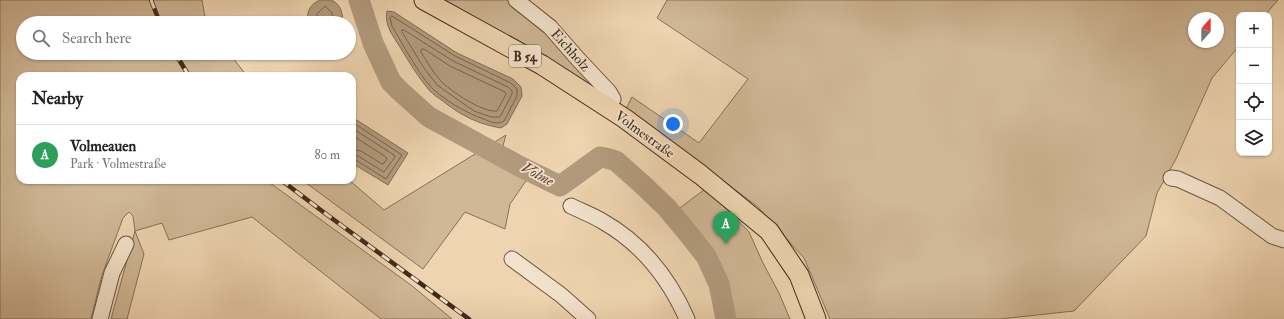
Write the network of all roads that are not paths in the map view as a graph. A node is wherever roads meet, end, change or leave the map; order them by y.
1 (424, 0) edge
2 (516, 0) edge
3 (608, 108) junction
4 (1171, 178) dead end
5 (571, 206) dead end
6 (1284, 240) edge
7 (126, 244) dead end
8 (512, 259) dead end
9 (100, 319) edge
10 (588, 319) edge
11 (687, 319) edge
12 (816, 319) edge

1 - 3 main road, Volmestraße / B 54
2 - 3 street, Eichholz
3 - 12 main road, Volmestraße / B 54
4 - 6 street
5 - 11 street
7 - 9 street
8 - 10 street

